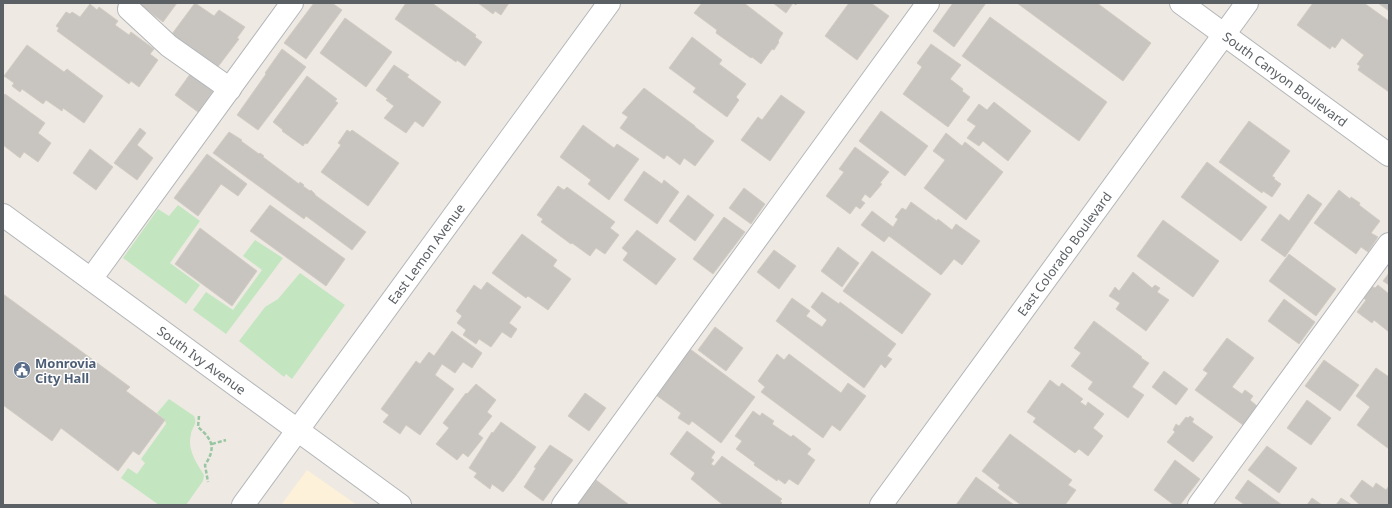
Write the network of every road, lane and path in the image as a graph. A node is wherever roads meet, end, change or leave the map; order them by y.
1 (292, 3) edge
2 (609, 3) edge
3 (928, 3) edge
4 (1181, 3) edge
5 (1247, 3) edge
6 (129, 9) dead end
7 (1224, 34) junction
8 (230, 89) junction
9 (1389, 155) edge
10 (3, 215) edge
11 (1389, 244) edge
12 (91, 279) junction
13 (199, 416) dead end
14 (298, 430) junction
15 (226, 440) dead end
16 (212, 444) junction
17 (208, 482) dead end
18 (244, 505) edge
19 (400, 505) edge
20 (563, 505) edge
21 (882, 505) edge
22 (1199, 505) edge

1 - 8 street
2 - 14 street, East Lemon Avenue
3 - 20 street
4 - 7 street, South Canyon Boulevard
5 - 7 street, East Colorado Boulevard
6 - 8 street
7 - 9 street, South Canyon Boulevard
7 - 21 street, East Colorado Boulevard
8 - 12 street
10 - 12 street, South Ivy Avenue
11 - 22 street
12 - 14 street, South Ivy Avenue
13 - 16 path
14 - 18 street, East Lemon Avenue
14 - 19 street, South Ivy Avenue
15 - 16 path
16 - 17 path

